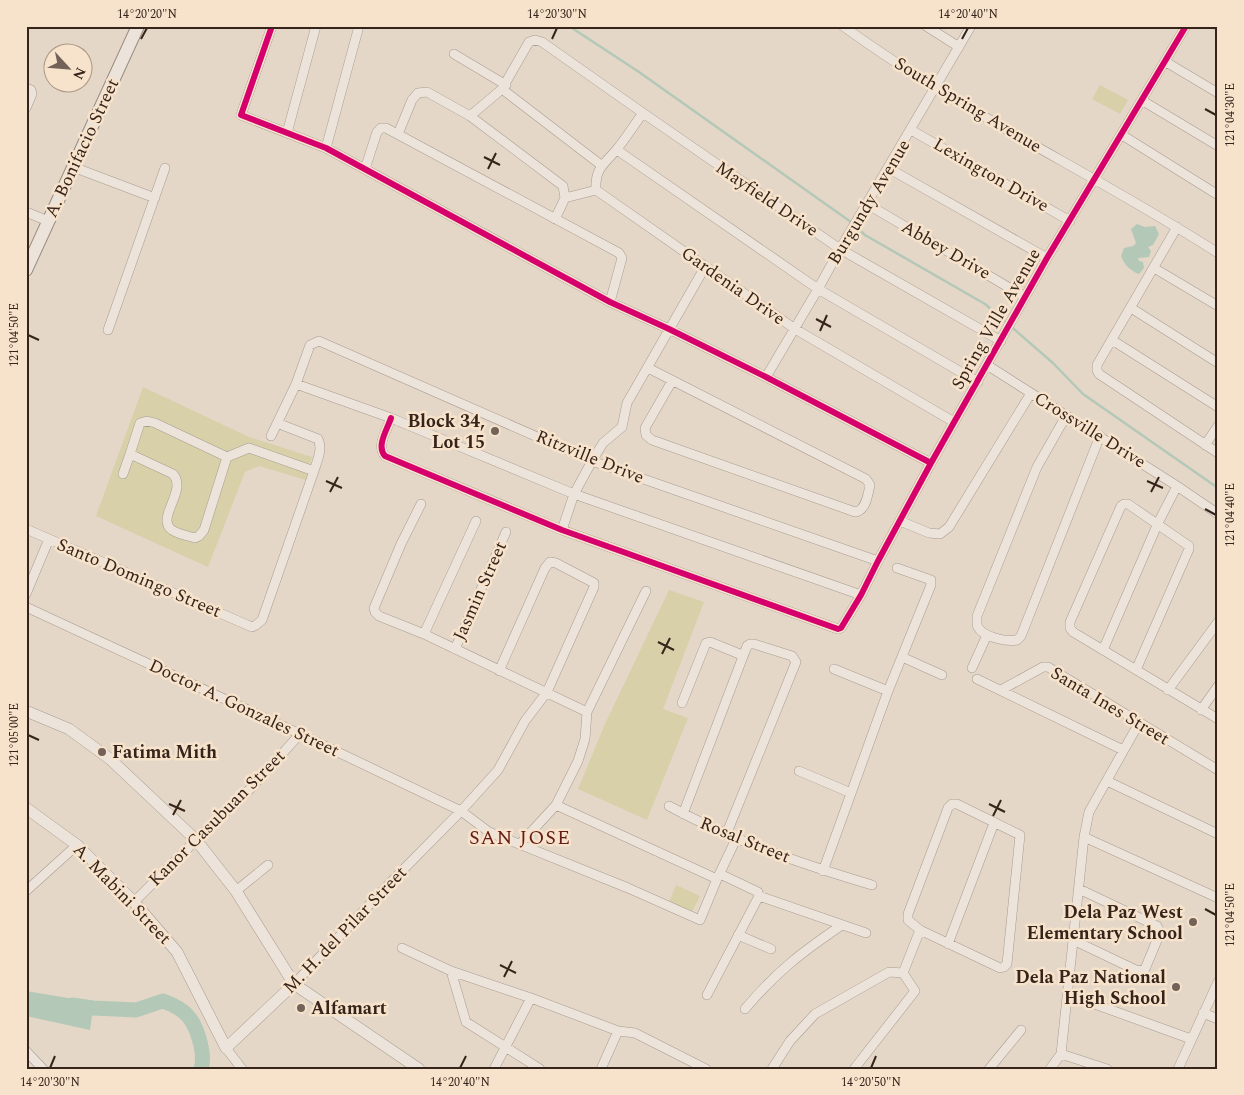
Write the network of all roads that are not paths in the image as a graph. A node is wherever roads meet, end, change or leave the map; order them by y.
1 (138, 26) edge
2 (272, 26) edge
3 (316, 26) edge
4 (359, 26) edge
5 (843, 26) edge
6 (926, 26) edge
7 (971, 26) edge
8 (1183, 28) edge
9 (959, 47) junction
10 (454, 54) dead end
11 (1166, 62) junction
12 (504, 87) junction
13 (935, 87) junction
14 (26, 88) edge
15 (1218, 93) edge
16 (1143, 101) junction
17 (26, 108) edge
18 (643, 113) junction
19 (470, 116) junction
20 (911, 130) junction
21 (287, 133) junction
22 (398, 134) junction
23 (1122, 136) junction
24 (1218, 146) edge
25 (326, 148) junction
26 (617, 150) junction
27 (601, 164) junction
28 (73, 167) junction
29 (165, 168) dead end
30 (888, 168) junction
31 (365, 169) junction
32 (1095, 179) junction
33 (596, 190) junction
34 (1218, 195) edge
35 (155, 198) junction
36 (565, 198) junction
37 (867, 204) junction
38 (26, 212) edge
39 (555, 219) junction
40 (48, 221) junction
41 (1070, 221) junction
42 (1177, 226) junction
43 (840, 249) junction
44 (1218, 252) edge
45 (1047, 258) junction
46 (705, 267) junction
47 (1154, 268) junction
48 (26, 270) edge
49 (818, 289) junction
50 (1026, 297) junction
51 (610, 302) junction
52 (1218, 306) edge
53 (1132, 308) junction
54 (669, 329) junction
55 (795, 329) junction
56 (108, 330) dead end
57 (1112, 340) junction
58 (1001, 341) junction
59 (1218, 363) edge
60 (987, 365) junction
61 (648, 368) junction
62 (766, 378) junction
63 (672, 380) junction
64 (978, 382) junction
65 (296, 384) junction
66 (1031, 393) junction
67 (1218, 406) edge
68 (1066, 416) junction
69 (391, 418) junction
70 (954, 422) junction
71 (277, 423) junction
72 (1218, 426) edge
73 (271, 436) dead end
74 (1100, 436) junction
75 (1205, 445) junction
76 (1218, 453) edge
77 (130, 454) junction
78 (227, 456) junction
79 (592, 461) junction
80 (931, 463) junction
81 (314, 471) junction
82 (123, 474) dead end
83 (1177, 486) junction
84 (574, 494) junction
85 (421, 504) dead end
86 (1218, 514) edge
87 (476, 521) dead end
88 (900, 521) junction
89 (1158, 523) junction
90 (26, 529) edge
91 (562, 530) junction
92 (506, 532) dead end
93 (49, 540) junction
94 (878, 561) junction
95 (897, 568) dead end
96 (646, 591) dead end
97 (26, 594) edge
98 (861, 595) junction
99 (26, 607) edge
100 (1218, 622) edge
101 (424, 634) junction
102 (987, 635) junction
103 (455, 649) junction
104 (1103, 650) junction
105 (742, 654) junction
106 (902, 657) junction
107 (972, 668) dead end
108 (834, 669) dead end
109 (1136, 670) junction
110 (499, 671) junction
111 (942, 675) dead end
112 (976, 679) dead end
113 (1218, 686) edge
114 (1001, 690) junction
115 (1168, 690) junction
116 (888, 691) junction
117 (547, 692) junction
118 (682, 703) dead end
119 (1201, 710) junction
120 (26, 711) edge
121 (588, 712) junction
122 (1218, 719) edge
123 (1139, 723) junction
124 (300, 734) junction
125 (1123, 750) junction
126 (1218, 770) edge
127 (798, 771) dead end
128 (1107, 781) junction
129 (850, 793) junction
130 (556, 805) junction
131 (669, 806) dead end
132 (26, 808) edge
133 (461, 811) junction
134 (684, 814) junction
135 (994, 823) junction
136 (1218, 834) edge
137 (726, 835) junction
138 (1084, 837) junction
139 (736, 839) junction
140 (196, 840) junction
141 (520, 844) junction
142 (77, 845) junction
143 (268, 865) dead end
144 (823, 870) junction
145 (719, 876) junction
146 (872, 886) dead end
147 (1079, 889) junction
148 (26, 891) edge
149 (236, 891) junction
150 (759, 896) junction
151 (1218, 898) edge
152 (134, 902) junction
153 (842, 925) junction
154 (920, 930) junction
155 (866, 933) dead end
156 (738, 935) junction
157 (1073, 940) junction
158 (948, 944) junction
159 (402, 948) dead end
160 (771, 950) dead end
161 (451, 971) junction
162 (903, 973) junction
163 (1218, 982) edge
164 (294, 984) junction
165 (1067, 994) junction
166 (707, 995) dead end
167 (531, 998) junction
168 (745, 1010) dead end
169 (1203, 1013) junction
170 (1218, 1020) edge
171 (1021, 1030) dead end
172 (618, 1031) junction
173 (1191, 1039) junction
174 (226, 1048) junction
175 (505, 1048) junction
176 (26, 1051) edge
177 (1061, 1054) junction
178 (43, 1069) edge
179 (242, 1069) edge
180 (419, 1069) edge
181 (494, 1069) edge
182 (540, 1069) edge
183 (601, 1069) edge
184 (706, 1069) edge
185 (772, 1069) edge
186 (854, 1069) edge
187 (989, 1069) edge
188 (1050, 1069) edge
189 (1107, 1069) edge
190 (1178, 1069) edge

1 - 28 main road, A. Bonifacio Street
2 - 21 street
3 - 21 street
4 - 25 street
5 - 13 street, South Spring Avenue
6 - 9 street
7 - 9 street, Burgundy Avenue
8 - 11 street, Spring Ville Avenue
9 - 13 street, Burgundy Avenue
10 - 12 street
11 - 15 street
11 - 16 street, Spring Ville Avenue
12 - 18 street, Mayfield Drive
12 - 19 street
12 - 27 street
13 - 20 street, Burgundy Avenue
13 - 32 street, South Spring Avenue
14 - 17 street
16 - 23 street, Spring Ville Avenue
16 - 24 street
18 - 26 street
18 - 43 street, Mayfield Drive
19 - 22 street
19 - 36 street
20 - 30 street, Burgundy Avenue
20 - 41 street, Lexington Drive
21 - 25 street
22 - 31 street
22 - 39 street
23 - 32 street, Spring Ville Avenue
23 - 34 street
25 - 31 street
26 - 27 street
26 - 49 street
27 - 33 street
28 - 35 street
28 - 40 main road, A. Bonifacio Street
29 - 35 street
30 - 37 street, Burgundy Avenue
30 - 45 street
31 - 51 street
32 - 41 street, Spring Ville Avenue
32 - 42 street, South Spring Avenue
33 - 36 street
33 - 46 street, Gardenia Drive
35 - 56 street
36 - 39 street
37 - 43 street, Burgundy Avenue
37 - 50 street, Abbey Drive
38 - 40 street
39 - 51 street
40 - 48 main road, A. Bonifacio Street
41 - 45 street, Spring Ville Avenue
42 - 44 street, South Spring Avenue
42 - 47 street
43 - 49 street, Burgundy Avenue
43 - 58 street, Mayfield Drive
45 - 50 street, Spring Ville Avenue
46 - 54 street
46 - 55 street, Gardenia Drive
47 - 52 street
47 - 53 street
49 - 55 street, Burgundy Avenue
49 - 64 street
50 - 58 street, Spring Ville Avenue
51 - 54 street
53 - 57 street
53 - 59 street
54 - 61 street
54 - 62 street
55 - 62 street, Burgundy Avenue
55 - 70 street, Gardenia Drive
57 - 67 street
57 - 75 street
58 - 60 street, Spring Ville Avenue
60 - 64 street, Spring Ville Avenue
60 - 66 street, Crossville Drive
61 - 63 street
61 - 79 street
62 - 80 street
63 - 63 street
64 - 70 street, Spring Ville Avenue
65 - 69 street
65 - 71 street
65 - 79 street, Ritzville Drive
66 - 68 street, Crossville Drive
66 - 88 street
68 - 74 street, Crossville Drive
68 - 102 street
69 - 84 street
69 - 91 street
70 - 80 street, Spring Ville Avenue
71 - 73 street
71 - 81 street
72 - 75 street
74 - 83 street, Crossville Drive
74 - 102 street
75 - 76 street
77 - 78 street
77 - 78 street
77 - 82 street
78 - 81 street
79 - 84 street
79 - 94 street, Ritzville Drive
80 - 88 street, Spring Ville Avenue
81 - 93 street, Santo Domingo Street
83 - 86 street, Crossville Drive
83 - 89 street
84 - 91 street
84 - 98 street
85 - 101 street
87 - 101 street
88 - 94 street, Spring Ville Avenue
89 - 104 street
89 - 104 street
89 - 109 street
90 - 93 street, Santo Domingo Street
91 - 98 street, Spring Ville Avenue
92 - 103 street, Jasmin Street
93 - 97 street
94 - 98 street, Spring Ville Avenue
95 - 106 street
96 - 121 street
99 - 124 street, Doctor A. Gonzales Street
100 - 115 street
101 - 103 street
102 - 107 street
103 - 110 street
104 - 109 street
105 - 118 street
105 - 134 street
105 - 137 street
106 - 111 street
106 - 116 street
108 - 116 street
109 - 115 street
110 - 117 street
110 - 117 street, M. H. del Pilar Street
112 - 114 street
113 - 119 street
114 - 123 street, Santa Ines Street
114 - 125 street
115 - 119 street
116 - 129 street
117 - 121 street
117 - 133 street, M. H. del Pilar Street
119 - 122 street
120 - 140 street
121 - 130 street
123 - 125 street
123 - 126 street, Santa Ines Street
124 - 133 street, Doctor A. Gonzales Street
124 - 140 street, Kanor Casubuan Street
125 - 128 street
127 - 129 street
128 - 136 street
128 - 138 street
129 - 144 street
130 - 141 street
130 - 145 street
131 - 134 street, Rosal Street
132 - 142 street, A. Mabini Street
133 - 141 street, Doctor A. Gonzales Street
133 - 164 street, M. H. del Pilar Street
134 - 137 street, Rosal Street
135 - 154 street
135 - 158 street
135 - 158 street
137 - 139 street, Rosal Street
138 - 147 street
138 - 151 street
139 - 144 street, Rosal Street
139 - 145 street
140 - 149 street
140 - 152 street, Kanor Casubuan Street
141 - 145 street, Doctor A. Gonzales Street
142 - 148 street
142 - 152 street, A. Mabini Street
143 - 149 street
144 - 146 street, Rosal Street
145 - 150 street
147 - 157 street
147 - 157 street
149 - 164 street
150 - 153 street
150 - 156 street
152 - 174 street, A. Mabini Street
153 - 155 street
153 - 168 street
154 - 158 street
154 - 162 street
156 - 160 street
156 - 166 street
157 - 165 street
159 - 161 street
161 - 167 street
161 - 175 street
162 - 185 street
162 - 186 street
163 - 169 street
164 - 174 street, M. H. del Pilar Street
164 - 180 street
165 - 173 street
165 - 177 street
167 - 172 street
167 - 175 street
169 - 170 street
169 - 173 street
171 - 187 street
172 - 183 street
172 - 184 street
173 - 190 street
174 - 179 street
175 - 181 street
175 - 182 street
176 - 178 street
177 - 188 street
177 - 189 street

